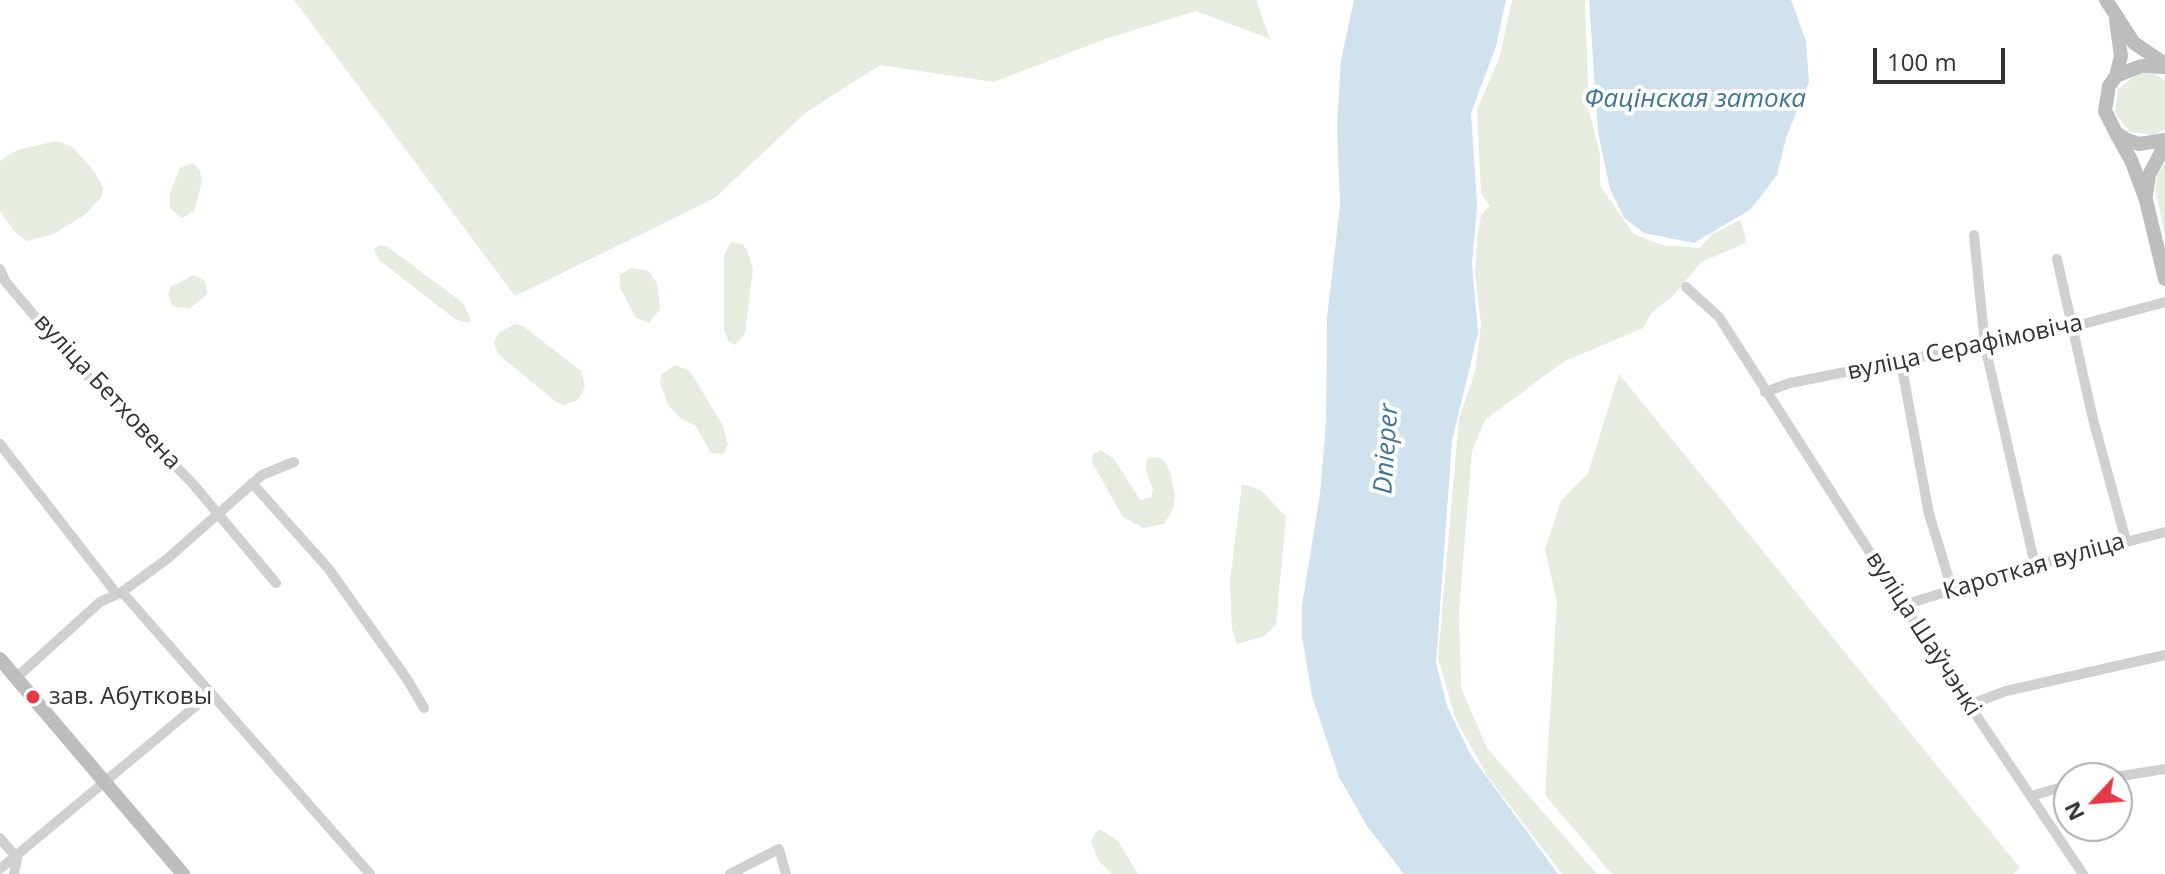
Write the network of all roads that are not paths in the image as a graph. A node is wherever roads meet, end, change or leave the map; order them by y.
1 (2106, 0) edge
2 (2115, 19) junction
3 (2163, 65) edge
4 (2116, 76) junction
5 (2116, 133) junction
6 (2165, 142) edge
7 (2146, 200) junction
8 (1974, 235) dead end
9 (2057, 259) dead end
10 (0, 269) edge
11 (2165, 279) edge
12 (1686, 287) dead end
13 (2165, 302) edge
14 (2072, 327) junction
15 (1985, 346) junction
16 (1901, 363) junction
17 (1765, 392) junction
18 (0, 444) edge
19 (294, 462) dead end
20 (252, 483) junction
21 (218, 513) junction
22 (2165, 532) edge
23 (2126, 541) junction
24 (2035, 565) junction
25 (276, 583) dead end
26 (1952, 589) junction
27 (119, 592) junction
28 (1903, 605) junction
29 (2165, 655) edge
30 (0, 659) edge
31 (16, 678) junction
32 (209, 695) junction
33 (1969, 705) junction
34 (424, 708) dead end
35 (2165, 769) edge
36 (2133, 774) edge
37 (106, 781) junction
38 (2053, 790) edge
39 (2031, 796) junction
40 (0, 838) edge
41 (17, 858) junction
42 (0, 869) edge
43 (14, 874) edge
44 (183, 874) edge
45 (370, 874) edge
46 (730, 874) edge
47 (786, 874) edge
48 (2083, 874) edge

1 - 2 street
2 - 3 street
2 - 4 street
3 - 4 street
4 - 5 street
5 - 6 street
5 - 7 street
6 - 7 street
7 - 11 street
8 - 15 street
9 - 14 street
10 - 21 street, вуліца Бетховена
12 - 17 street, вуліца Шаўчэнкі
13 - 14 street, вуліца Серафімовіча
14 - 15 street, вуліца Серафімовіча
14 - 23 street
15 - 16 street, вуліца Серафімовіча
15 - 24 street
16 - 17 street, вуліца Серафімовіча
16 - 26 street
17 - 28 street, вуліца Шаўчэнкі
18 - 27 street
19 - 20 street
20 - 21 street
20 - 34 street
21 - 25 street, вуліца Бетховена
21 - 27 street
22 - 23 street, Кароткая вуліца
23 - 24 street, Кароткая вуліца
24 - 26 street, Кароткая вуліца
26 - 28 street, Кароткая вуліца
27 - 31 street
27 - 32 street
28 - 33 street, вуліца Шаўчэнкі
29 - 33 street
30 - 31 street
31 - 37 street
32 - 37 street
32 - 45 street
33 - 39 street, вуліца Шаўчэнкі
35 - 36 street
37 - 41 street
37 - 44 street
38 - 39 street
39 - 48 street, вуліца Шаўчэнкі
40 - 41 street
41 - 42 street
41 - 43 street
46 - 47 street

